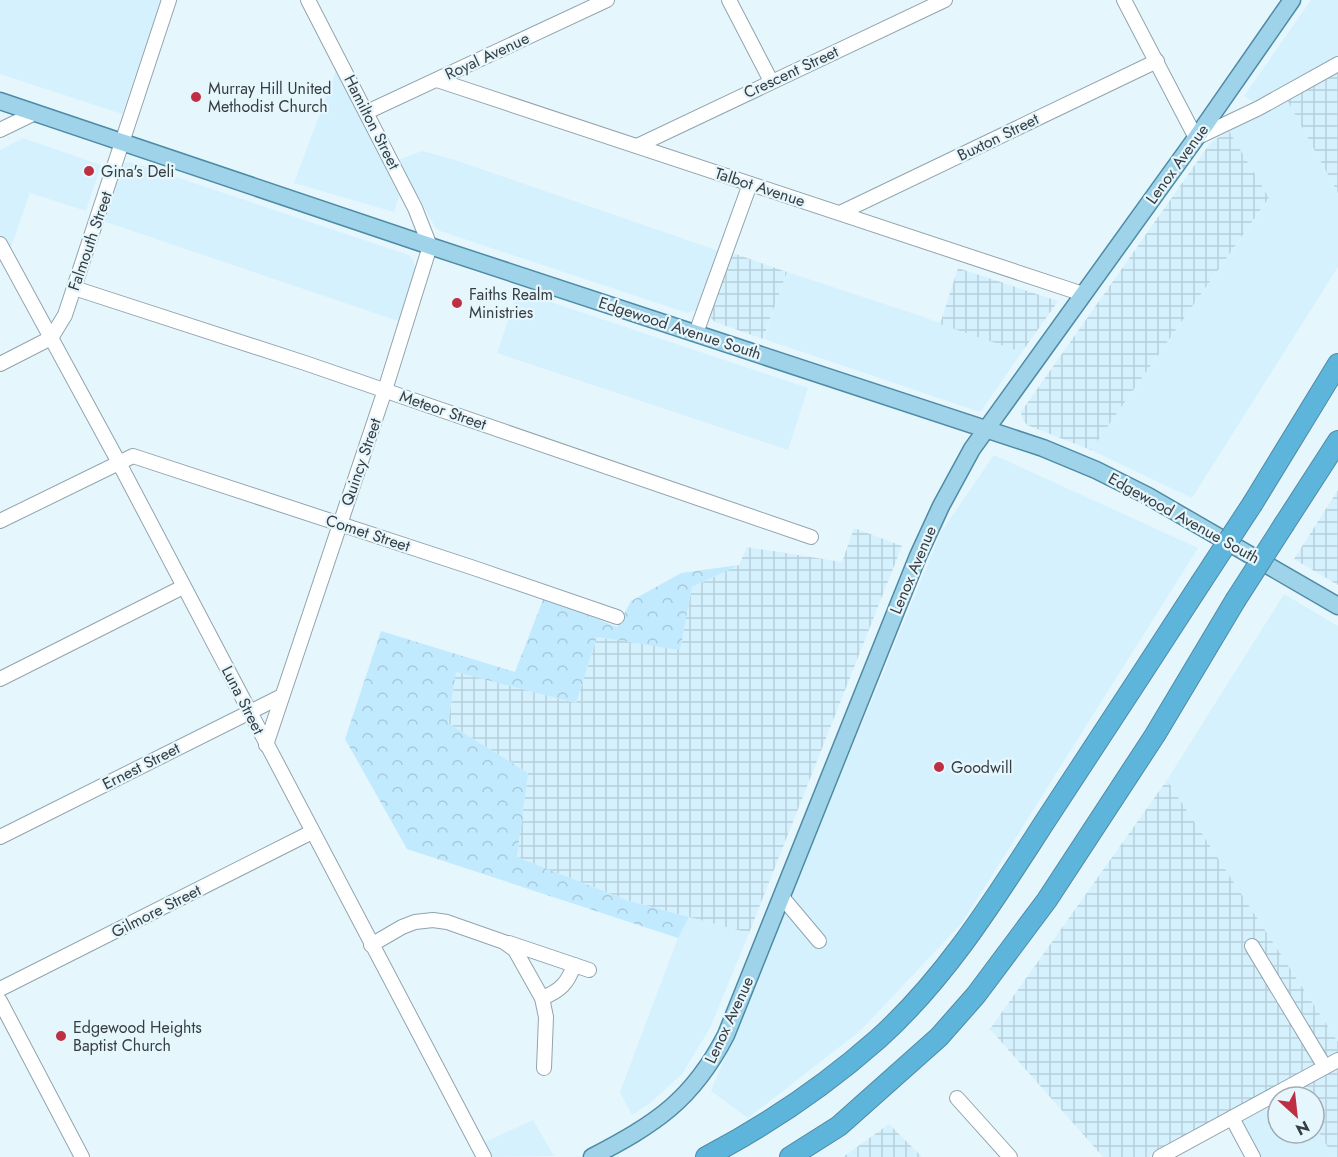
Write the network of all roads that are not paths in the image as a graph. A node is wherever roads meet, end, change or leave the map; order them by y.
1 (169, 0) edge
2 (308, 0) edge
3 (607, 0) edge
4 (729, 0) edge
5 (945, 0) edge
6 (1124, 0) edge
7 (1292, 0) edge
8 (1157, 61) junction
9 (1338, 64) edge
10 (437, 80) junction
11 (771, 81) junction
12 (0, 101) edge
13 (367, 112) junction
14 (35, 113) junction
15 (0, 130) edge
16 (1196, 138) junction
17 (123, 143) junction
18 (637, 146) junction
19 (750, 184) junction
20 (840, 213) junction
21 (0, 244) edge
22 (430, 246) junction
23 (74, 288) junction
24 (1083, 294) junction
25 (696, 333) junction
26 (51, 338) junction
27 (0, 364) edge
28 (1338, 364) edge
29 (385, 390) junction
30 (987, 430) junction
31 (1338, 441) edge
32 (118, 461) junction
33 (0, 521) edge
34 (340, 524) junction
35 (811, 537) dead end
36 (183, 587) junction
37 (1338, 606) edge
38 (617, 617) dead end
39 (0, 679) edge
40 (282, 696) junction
41 (249, 712) junction
42 (266, 745) junction
43 (312, 832) junction
44 (0, 837) edge
45 (782, 897) junction
46 (819, 941) dead end
47 (504, 942) junction
48 (371, 945) junction
49 (1252, 946) dead end
50 (574, 965) junction
51 (589, 970) dead end
52 (0, 989) edge
53 (542, 998) junction
54 (0, 1001) edge
55 (1338, 1060) edge
56 (1325, 1067) junction
57 (544, 1068) dead end
58 (957, 1098) dead end
59 (1232, 1118) junction
60 (82, 1157) edge
61 (484, 1157) edge
62 (592, 1157) edge
63 (706, 1157) edge
64 (790, 1157) edge
65 (1010, 1157) edge
66 (1160, 1157) edge
67 (1253, 1157) edge

1 - 17 street, Falmouth Street
2 - 13 street, Hamilton Street
3 - 10 street, Royal Avenue
4 - 11 street
5 - 11 street, Crescent Street
6 - 8 street
7 - 16 main road, Lenox Avenue
8 - 16 street
8 - 20 street, Buxton Street
9 - 16 street
10 - 13 street, Royal Avenue
10 - 18 street, Talbot Avenue
11 - 18 street, Crescent Street
12 - 14 main road, Edgewood Avenue South
13 - 22 street, Hamilton Street
14 - 15 street
14 - 17 main road, Edgewood Avenue South
16 - 24 main road, Lenox Avenue
17 - 22 main road, Edgewood Avenue South
17 - 23 street, Falmouth Street
18 - 19 street, Talbot Avenue
19 - 20 street, Talbot Avenue
19 - 25 street
20 - 24 street, Talbot Avenue
21 - 26 street, Luna Street
22 - 25 main road, Edgewood Avenue South
22 - 29 street, Quincy Street
23 - 26 street, Falmouth Street
23 - 29 street, Meteor Street
24 - 30 main road, Lenox Avenue
25 - 30 main road, Edgewood Avenue South
26 - 27 street
26 - 32 street, Luna Street
28 - 63 highway, bridge
29 - 34 street, Quincy Street
29 - 35 street, Meteor Street
30 - 37 main road, Edgewood Avenue South
30 - 45 main road, Lenox Avenue
31 - 64 highway, bridge
32 - 33 street
32 - 34 street, Comet Street
32 - 36 street, Luna Street
34 - 38 street, Comet Street
34 - 40 street, Quincy Street
36 - 39 street
36 - 41 street, Luna Street
40 - 41 street, Ernest Street
40 - 42 street, Quincy Street
41 - 42 street, Luna Street
41 - 44 street, Ernest Street
42 - 43 street, Luna Street
43 - 48 street, Luna Street
43 - 52 street, Gilmore Street
45 - 46 street
45 - 62 main road, Lenox Avenue
47 - 48 street
47 - 50 street
47 - 53 street
48 - 61 street, Luna Street
49 - 56 street
50 - 51 street
50 - 53 street
53 - 57 street
54 - 60 street
55 - 56 street
56 - 59 street
58 - 65 street
59 - 66 street
59 - 67 street

